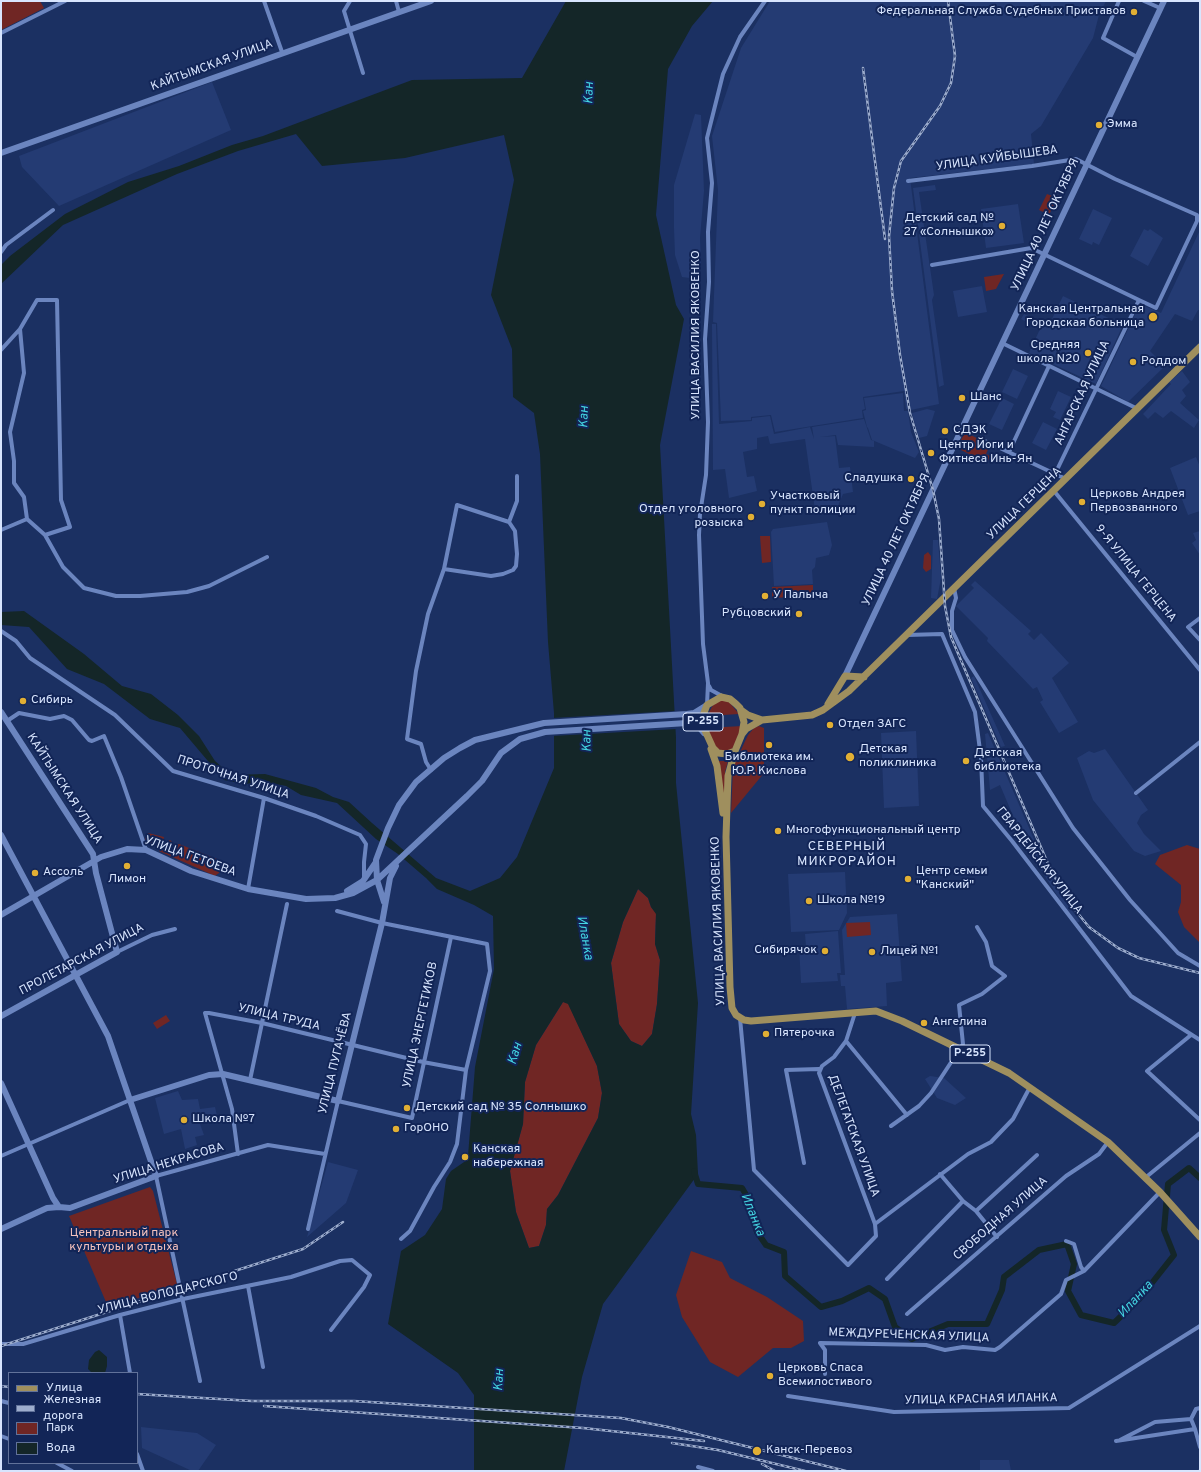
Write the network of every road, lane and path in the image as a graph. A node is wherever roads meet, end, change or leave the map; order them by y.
1 (65, 1) edge
2 (264, 1) edge
3 (350, 1) edge
4 (396, 1) edge
5 (431, 1) edge
6 (765, 1) edge
7 (1119, 1) edge
8 (1144, 1) edge
9 (1164, 1) edge
10 (1160, 8) junction
11 (399, 12) junction
12 (348, 29) junction
13 (1, 33) edge
14 (282, 52) junction
15 (1137, 57) junction
16 (363, 73) dead end
17 (1, 153) edge
18 (1087, 164) junction
19 (908, 181) dead end
20 (53, 210) dead end
21 (1, 252) edge
22 (1044, 254) junction
23 (932, 265) dead end
24 (1139, 300) junction
25 (20, 329) junction
26 (1002, 344) junction
27 (1200, 347) edge
28 (1, 350) edge
29 (1049, 366) junction
30 (1096, 389) junction
31 (1138, 408) junction
32 (985, 441) dead end
33 (1009, 452) junction
34 (1055, 474) junction
35 (517, 476) dead end
36 (1067, 479) junction
37 (1054, 491) junction
38 (28, 519) junction
39 (509, 522) junction
40 (1, 530) edge
41 (45, 536) junction
42 (267, 557) dead end
43 (444, 569) junction
44 (954, 588) junction
45 (1200, 618) edge
46 (1, 631) edge
47 (907, 635) junction
48 (1200, 640) edge
49 (1200, 670) edge
50 (845, 676) junction
51 (864, 677) junction
52 (708, 683) junction
53 (726, 698) junction
54 (708, 705) junction
55 (740, 708) junction
56 (823, 710) junction
57 (1, 712) edge
58 (762, 720) junction
59 (7, 721) junction
60 (1, 724) edge
61 (705, 734) junction
62 (742, 734) junction
63 (709, 741) junction
64 (1200, 742) edge
65 (735, 751) junction
66 (431, 770) junction
67 (1136, 793) dead end
68 (264, 798) junction
69 (1, 835) edge
70 (726, 837) junction
71 (146, 850) junction
72 (376, 860) junction
73 (94, 861) junction
74 (397, 863) junction
75 (364, 880) junction
76 (377, 880) junction
77 (248, 888) junction
78 (34, 897) junction
79 (326, 899) junction
80 (384, 903) junction
81 (287, 904) dead end
82 (337, 911) dead end
83 (1, 914) edge
84 (382, 922) junction
85 (977, 927) dead end
86 (175, 929) dead end
87 (450, 937) junction
88 (117, 952) junction
89 (1200, 966) edge
90 (75, 974) junction
91 (855, 1013) junction
92 (1, 1016) edge
93 (740, 1018) junction
94 (262, 1023) junction
95 (1191, 1035) junction
96 (1200, 1040) edge
97 (846, 1041) junction
98 (352, 1045) junction
99 (960, 1049) junction
100 (423, 1062) junction
101 (466, 1070) junction
102 (819, 1070) junction
103 (223, 1074) junction
104 (250, 1080) junction
105 (1, 1083) edge
106 (1030, 1087) junction
107 (130, 1100) junction
108 (338, 1101) junction
109 (906, 1114) junction
110 (1200, 1120) edge
111 (891, 1126) dead end
112 (1200, 1133) edge
113 (1108, 1142) junction
114 (29, 1144) junction
115 (238, 1154) junction
116 (325, 1154) junction
117 (1037, 1155) dead end
118 (1, 1156) edge
119 (804, 1163) dead end
120 (940, 1174) junction
121 (156, 1176) junction
122 (1145, 1178) junction
123 (1161, 1194) junction
124 (53, 1198) junction
125 (964, 1201) junction
126 (59, 1207) junction
127 (47, 1208) junction
128 (976, 1211) junction
129 (875, 1224) junction
130 (1, 1229) edge
131 (308, 1229) dead end
132 (997, 1237) junction
133 (1200, 1237) edge
134 (401, 1239) dead end
135 (1066, 1240) dead end
136 (1084, 1272) junction
137 (887, 1279) dead end
138 (248, 1286) junction
139 (183, 1299) junction
140 (907, 1314) dead end
141 (120, 1315) junction
142 (1200, 1326) edge
143 (331, 1330) dead end
144 (1, 1344) edge
145 (264, 1366) dead end
146 (130, 1372) edge
147 (824, 1374) dead end
148 (200, 1381) dead end
149 (788, 1396) dead end
150 (1200, 1408) edge
151 (1192, 1419) junction
152 (1196, 1429) junction
153 (1200, 1447) edge
154 (138, 1457) edge
155 (59, 1464) edge
156 (698, 1467) dead end
157 (72, 1471) edge
158 (143, 1471) edge
159 (713, 1471) edge

1 - 13 street
2 - 14 street
3 - 12 street
4 - 11 street
5 - 11 main road, КАЙТЫМСКАЯ УЛИЦА
6 - 52 street, УЛИЦА ВАСИЛИЯ ЯКОВЕНКО
7 - 15 street
8 - 10 street
9 - 10 main road, УЛИЦА 40 ЛЕТ ОКТЯБРЯ
10 - 15 main road, УЛИЦА 40 ЛЕТ ОКТЯБРЯ
11 - 12 main road, КАЙТЫМСКАЯ УЛИЦА
12 - 14 main road, КАЙТЫМСКАЯ УЛИЦА
12 - 16 street
14 - 17 main road, КАЙТЫМСКАЯ УЛИЦА
15 - 18 main road, УЛИЦА 40 ЛЕТ ОКТЯБРЯ
18 - 19 street, УЛИЦА КУЙБЫШЕВА
18 - 22 main road, УЛИЦА 40 ЛЕТ ОКТЯБРЯ
18 - 24 street, УЛИЦА КУЙБЫШЕВА
20 - 21 street
22 - 23 street
22 - 24 street
22 - 26 main road, УЛИЦА 40 ЛЕТ ОКТЯБРЯ
24 - 30 street, АНГАРСКАЯ УЛИЦА
25 - 28 street
25 - 38 street
25 - 41 street
26 - 29 street
26 - 50 main road, УЛИЦА 40 ЛЕТ ОКТЯБРЯ
27 - 31 main road, УЛИЦА ГЕРЦЕНА
29 - 30 street
29 - 33 street
30 - 31 street
30 - 34 street, АНГАРСКАЯ УЛИЦА
31 - 36 main road, УЛИЦА ГЕРЦЕНА
32 - 33 street
33 - 34 street
34 - 36 street
35 - 39 street
36 - 37 main road, УЛИЦА ГЕРЦЕНА
37 - 44 main road, УЛИЦА ГЕРЦЕНА
37 - 49 street, 9-Я УЛИЦА ГЕРЦЕНА
38 - 40 street
38 - 41 street
39 - 43 street
39 - 43 street
41 - 42 street
43 - 66 street
44 - 47 main road, УЛИЦА ГЕРЦЕНА
44 - 89 street
45 - 48 street
46 - 68 street, ПРОТОЧНАЯ УЛИЦА
47 - 51 main road, УЛИЦА ГЕРЦЕНА
47 - 95 street, ГВАРДЕЙСКАЯ УЛИЦА
50 - 51 main road
50 - 56 main road
51 - 56 main road, УЛИЦА ГЕРЦЕНА
52 - 53 street
52 - 54 street, УЛИЦА ВАСИЛИЯ ЯКОВЕНКО
53 - 54 main road, Р-255
53 - 55 main road, Р-255
54 - 61 main road, Р-255
54 - 66 main road, Р-255
55 - 58 main road
55 - 62 main road, Р-255
56 - 58 main road, УЛИЦА ГЕРЦЕНА
57 - 59 main road, КАЙТЫМСКАЯ УЛИЦА
58 - 62 main road
59 - 60 main road
59 - 71 street
59 - 73 main road, КАЙТЫМСКАЯ УЛИЦА
61 - 63 main road, Р-255
61 - 74 main road, Р-255
62 - 65 main road, Р-255
63 - 65 main road, Р-255
63 - 70 main road, Р-255
64 - 67 street
65 - 70 main road, УЛИЦА ВАСИЛИЯ ЯКОВЕНКО / Р-255
66 - 72 main road, Р-255
68 - 75 street, ПРОТОЧНАЯ УЛИЦА
68 - 77 street
69 - 78 main road
70 - 93 main road, УЛИЦА ВАСИЛИЯ ЯКОВЕНКО / Р-255
71 - 73 main road, УЛИЦА ГЕТОЕВА
71 - 77 main road, УЛИЦА ГЕТОЕВА
72 - 75 main road
72 - 76 main road, Р-255
73 - 78 main road, УЛИЦА ГЕТОЕВА
73 - 88 main road, КАЙТЫМСКАЯ УЛИЦА
74 - 76 main road
74 - 80 main road, Р-255
75 - 79 main road
76 - 79 main road
76 - 80 main road, Р-255
77 - 79 main road, УЛИЦА ГЕТОЕВА
78 - 83 main road, УЛИЦА ГЕТОЕВА
78 - 90 main road
80 - 84 main road, УЛИЦА ПУГАЧЁВА / Р-255
81 - 94 street
82 - 84 street
84 - 87 street
84 - 98 main road, УЛИЦА ПУГАЧЁВА / Р-255
85 - 99 street
86 - 88 street, ПРОЛЕТАРСКАЯ УЛИЦА
87 - 100 street, УЛИЦА ЭНЕРГЕТИКОВ
87 - 101 street
88 - 90 main road, ПРОЛЕТАРСКАЯ УЛИЦА
90 - 92 main road, ПРОЛЕТАРСКАЯ УЛИЦА
90 - 107 main road
91 - 93 main road, Р-255
91 - 97 street, ДЕЛЕГАТСКАЯ УЛИЦА
91 - 99 main road, Р-255
93 - 129 street, УЛИЦА ВАСИЛИЯ ЯКОВЕНКО
94 - 98 street, УЛИЦА ТРУДА
94 - 103 street, УЛИЦА ТРУДА
94 - 104 street
95 - 96 street, ГВАРДЕЙСКАЯ УЛИЦА
95 - 110 street
97 - 102 street, ДЕЛЕГАТСКАЯ УЛИЦА
97 - 109 street
98 - 100 street, УЛИЦА ТРУДА
98 - 108 main road, УЛИЦА ПУГАЧЁВА / Р-255
99 - 106 main road, Р-255
99 - 109 street
100 - 101 street, УЛИЦА ТРУДА
100 - 108 street, УЛИЦА ЭНЕРГЕТИКОВ
101 - 134 street
102 - 119 street
102 - 129 street, ДЕЛЕГАТСКАЯ УЛИЦА
103 - 104 main road
103 - 107 main road
103 - 115 street
104 - 108 main road
105 - 114 main road
106 - 113 main road, Р-255
106 - 120 street
107 - 114 street
107 - 121 main road
108 - 116 street, УЛИЦА ПУГАЧЁВА
109 - 111 street
112 - 122 street
113 - 122 main road, Р-255
113 - 132 street, СВОБОДНАЯ УЛИЦА
114 - 118 street
114 - 124 main road
115 - 116 street, УЛИЦА НЕКРАСОВА
115 - 121 street, УЛИЦА НЕКРАСОВА
116 - 131 street, УЛИЦА ПУГАЧЁВА
117 - 128 street
120 - 125 street
120 - 129 street
121 - 126 main road, УЛИЦА НЕКРАСОВА
121 - 139 street
122 - 123 main road, Р-255
123 - 133 main road, Р-255
123 - 136 street
124 - 126 main road
124 - 127 main road
125 - 128 street
125 - 137 street
126 - 127 main road, УЛИЦА НЕКРАСОВА
127 - 130 main road, УЛИЦА НЕКРАСОВА
128 - 132 street
132 - 140 street, СВОБОДНАЯ УЛИЦА
135 - 136 street
136 - 147 street, МЕЖДУРЕЧЕНСКАЯ УЛИЦА
138 - 139 street, УЛИЦА ВОЛОДАРСКОГО
138 - 143 street, УЛИЦА ВОЛОДАРСКОГО
138 - 145 street
139 - 141 street, УЛИЦА ВОЛОДАРСКОГО
139 - 148 street
141 - 144 street, УЛИЦА ВОЛОДАРСКОГО
141 - 146 street
142 - 149 street, УЛИЦА КРАСНАЯ ИЛАНКА
150 - 151 street
151 - 152 street
151 - 152 street
152 - 153 street
154 - 158 street
155 - 157 street
156 - 159 street

